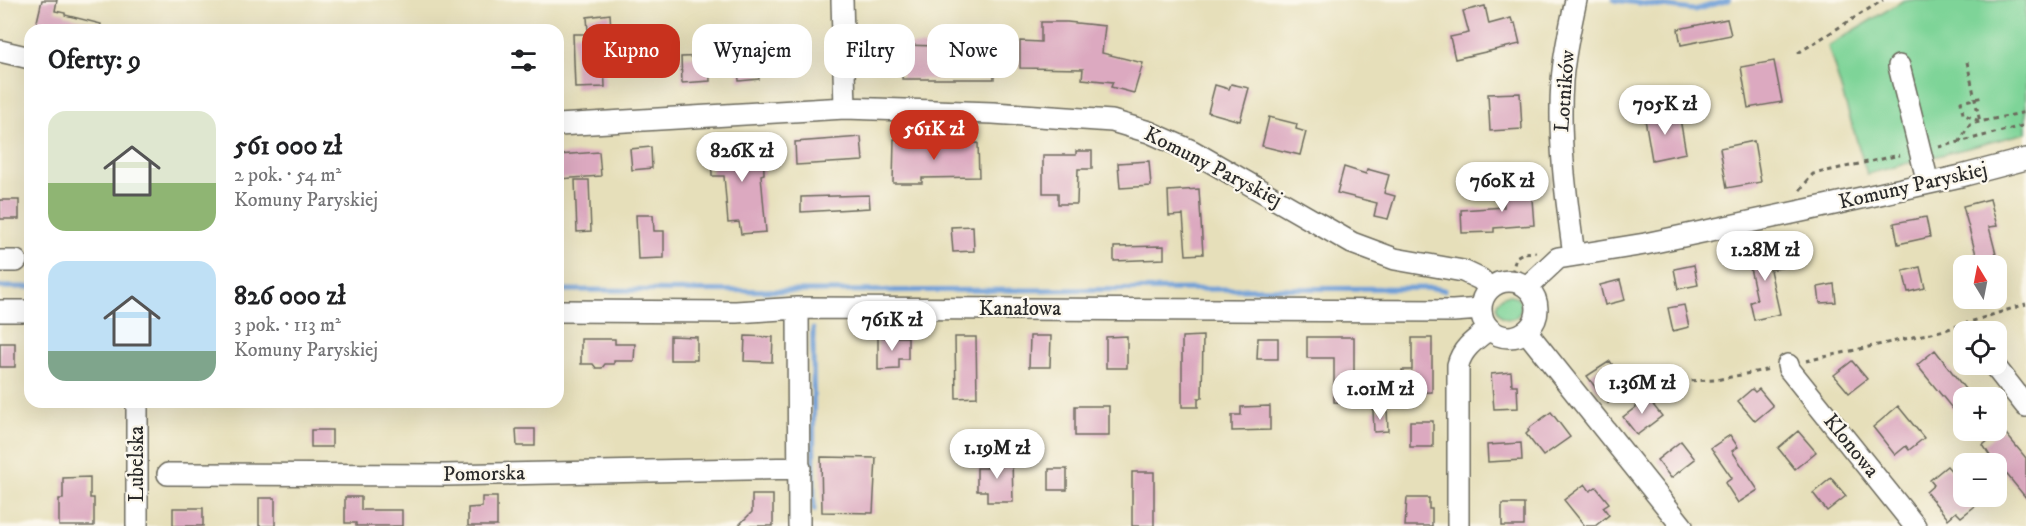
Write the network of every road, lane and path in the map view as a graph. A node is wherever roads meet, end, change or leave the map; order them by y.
1 (843, 0) edge
2 (1576, 0) edge
3 (1883, 0) edge
4 (0, 51) edge
5 (1798, 53) dead end
6 (24, 57) edge
7 (1967, 62) dead end
8 (1899, 66) dead end
9 (1983, 97) dead end
10 (1975, 98) junction
11 (845, 108) junction
12 (2026, 112) edge
13 (1980, 122) junction
14 (564, 125) edge
15 (2026, 125) edge
16 (1959, 142) junction
17 (1930, 149) dead end
18 (1907, 153) dead end
19 (2026, 159) edge
20 (1928, 183) junction
21 (1794, 195) dead end
22 (1539, 252) dead end
23 (1574, 255) junction
24 (1524, 280) junction
25 (1487, 286) junction
26 (2026, 304) edge
27 (798, 308) junction
28 (0, 311) edge
29 (24, 311) edge
30 (564, 311) edge
31 (1482, 320) junction
32 (1973, 321) edge
33 (1953, 328) edge
34 (1529, 334) junction
35 (1788, 365) junction
36 (2002, 375) edge
37 (1606, 404) dead end
38 (2026, 406) edge
39 (137, 408) edge
40 (800, 468) junction
41 (168, 474) dead end
42 (137, 526) edge
43 (799, 526) edge
44 (1458, 526) edge
45 (1682, 526) edge
46 (1915, 526) edge

1 - 11 street
2 - 23 street, Lotników
3 - 5 path
4 - 6 street
7 - 10 path
8 - 20 street
9 - 10 path
10 - 13 path
10 - 13 path
11 - 14 street, Komuny Paryskiej
11 - 25 street, Komuny Paryskiej
12 - 13 path
13 - 16 path
15 - 16 path
16 - 17 path
18 - 21 path
19 - 20 street, Komuny Paryskiej
20 - 23 street, Komuny Paryskiej
22 - 24 path
23 - 24 street, Komuny Paryskiej
24 - 25 street
24 - 25 path
24 - 34 street
24 - 34 path
25 - 31 street
25 - 31 path
26 - 32 path
27 - 30 street, Kanałowa
27 - 31 street, Kanałowa
27 - 40 street
28 - 29 street
31 - 34 street
31 - 34 path
31 - 44 street
33 - 35 path
34 - 45 street
35 - 37 path
35 - 46 street, Klonowa
36 - 38 street
39 - 42 street, Lubelska
40 - 41 street, Pomorska
40 - 43 street

